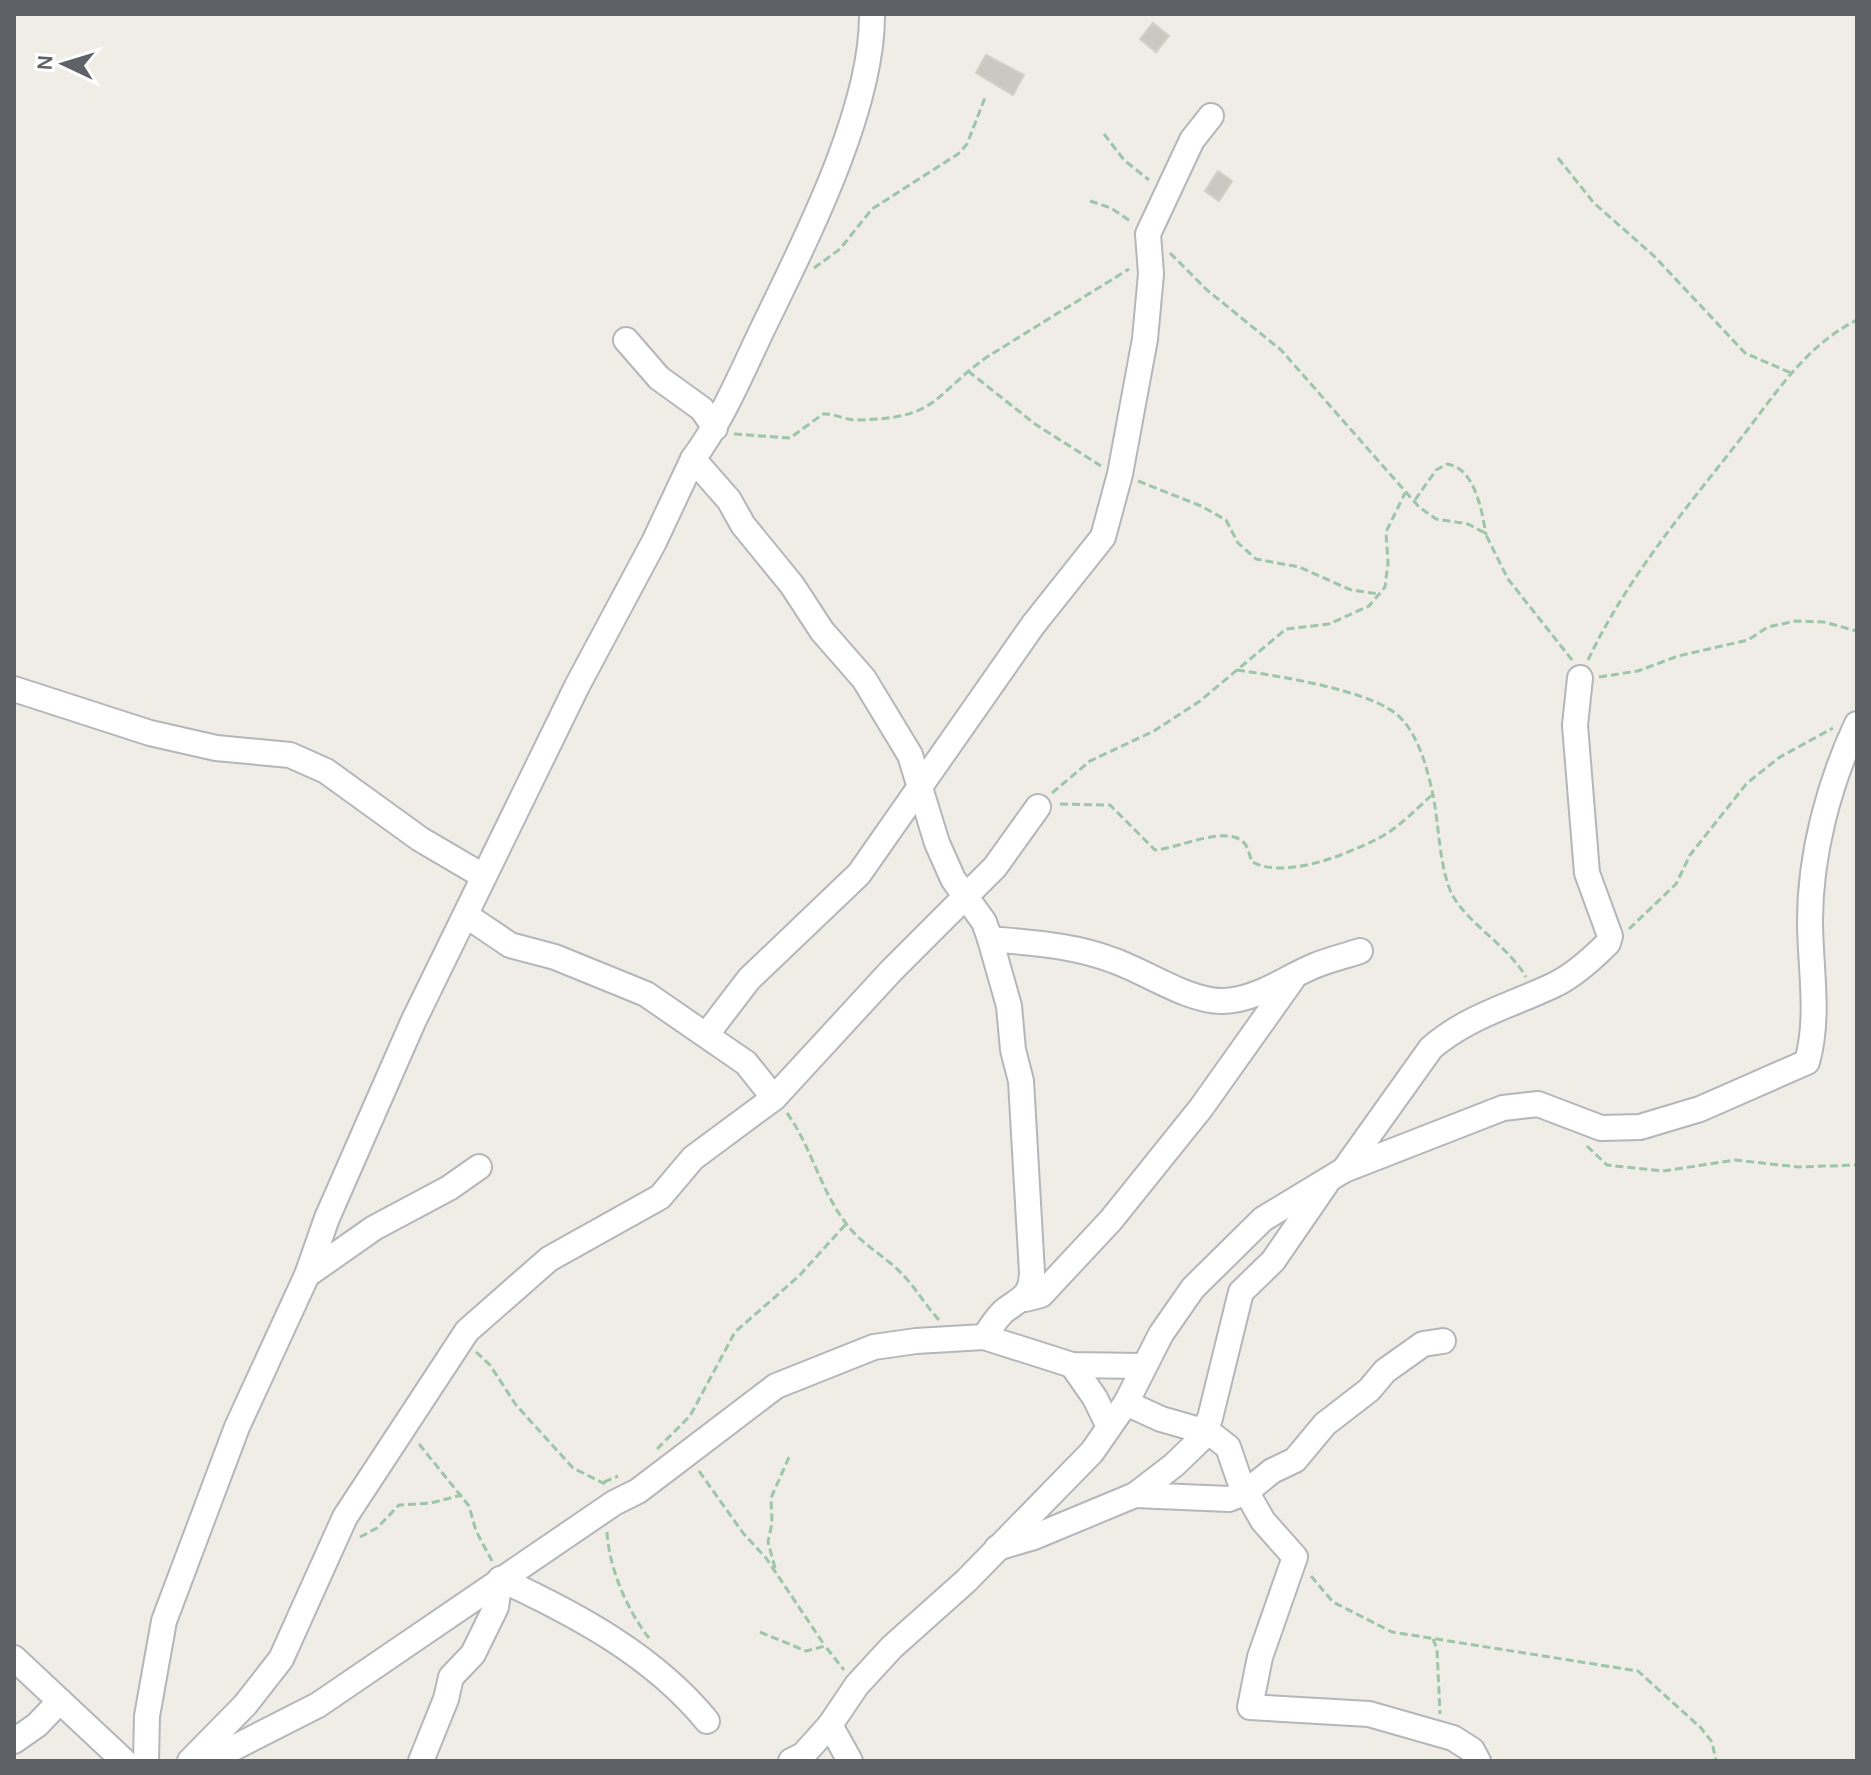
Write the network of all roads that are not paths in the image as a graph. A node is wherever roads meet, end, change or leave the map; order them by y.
1 (872, 14) edge
2 (1211, 116) dead end
3 (626, 340) dead end
4 (715, 428) junction
5 (693, 459) junction
6 (1580, 678) road end
7 (14, 689) edge
8 (1846, 725) edge
9 (921, 788) junction
10 (1038, 807) road end
11 (483, 876) junction
12 (965, 896) junction
13 (467, 916) junction
14 (990, 939) junction
15 (1360, 951) dead end
16 (1292, 980) junction
17 (707, 1034) junction
18 (774, 1098) junction
19 (479, 1167) dead end
20 (1336, 1177) junction
21 (307, 1275) junction
22 (1025, 1299) junction
23 (975, 1337) junction
24 (1443, 1341) dead end
25 (1072, 1365) junction
26 (1142, 1366) junction
27 (1126, 1403) junction
28 (1109, 1427) junction
29 (1204, 1431) junction
30 (1081, 1463) junction
31 (1233, 1463) junction
32 (1272, 1471) junction
33 (1246, 1492) junction
34 (1135, 1495) junction
35 (1064, 1524) junction
36 (997, 1548) junction
37 (500, 1579) junction
38 (14, 1658) edge
39 (60, 1701) junction
40 (707, 1721) dead end
41 (830, 1725) junction
42 (14, 1741) edge
43 (124, 1761) edge
44 (146, 1761) edge
45 (190, 1761) edge
46 (208, 1761) edge
47 (421, 1761) edge
48 (791, 1761) edge
49 (850, 1761) edge
50 (1478, 1761) edge

1 - 4 street
2 - 9 street
3 - 4 street
4 - 5 street
5 - 9 street
5 - 11 street
6 - 20 street
7 - 11 street
8 - 20 street
9 - 12 street
9 - 17 street
10 - 12 street
11 - 13 street
12 - 14 street
12 - 18 street
13 - 17 street
13 - 21 street
14 - 16 street
14 - 22 street
15 - 16 street
16 - 22 street
17 - 18 street
18 - 45 street
19 - 21 street
20 - 26 street
20 - 29 street
21 - 44 street
22 - 23 street
23 - 25 street
23 - 37 street
24 - 32 street
25 - 26 street
25 - 28 street
26 - 27 street
27 - 28 street
27 - 29 street
28 - 30 street
29 - 31 street
29 - 34 street
30 - 35 street
30 - 36 street
31 - 32 street
31 - 33 street
32 - 33 street
33 - 34 street
33 - 50 street
34 - 35 street
35 - 36 street
36 - 41 street
37 - 40 street
37 - 46 street
37 - 47 street
38 - 39 street
39 - 42 street
39 - 43 street
41 - 48 street
41 - 49 street

